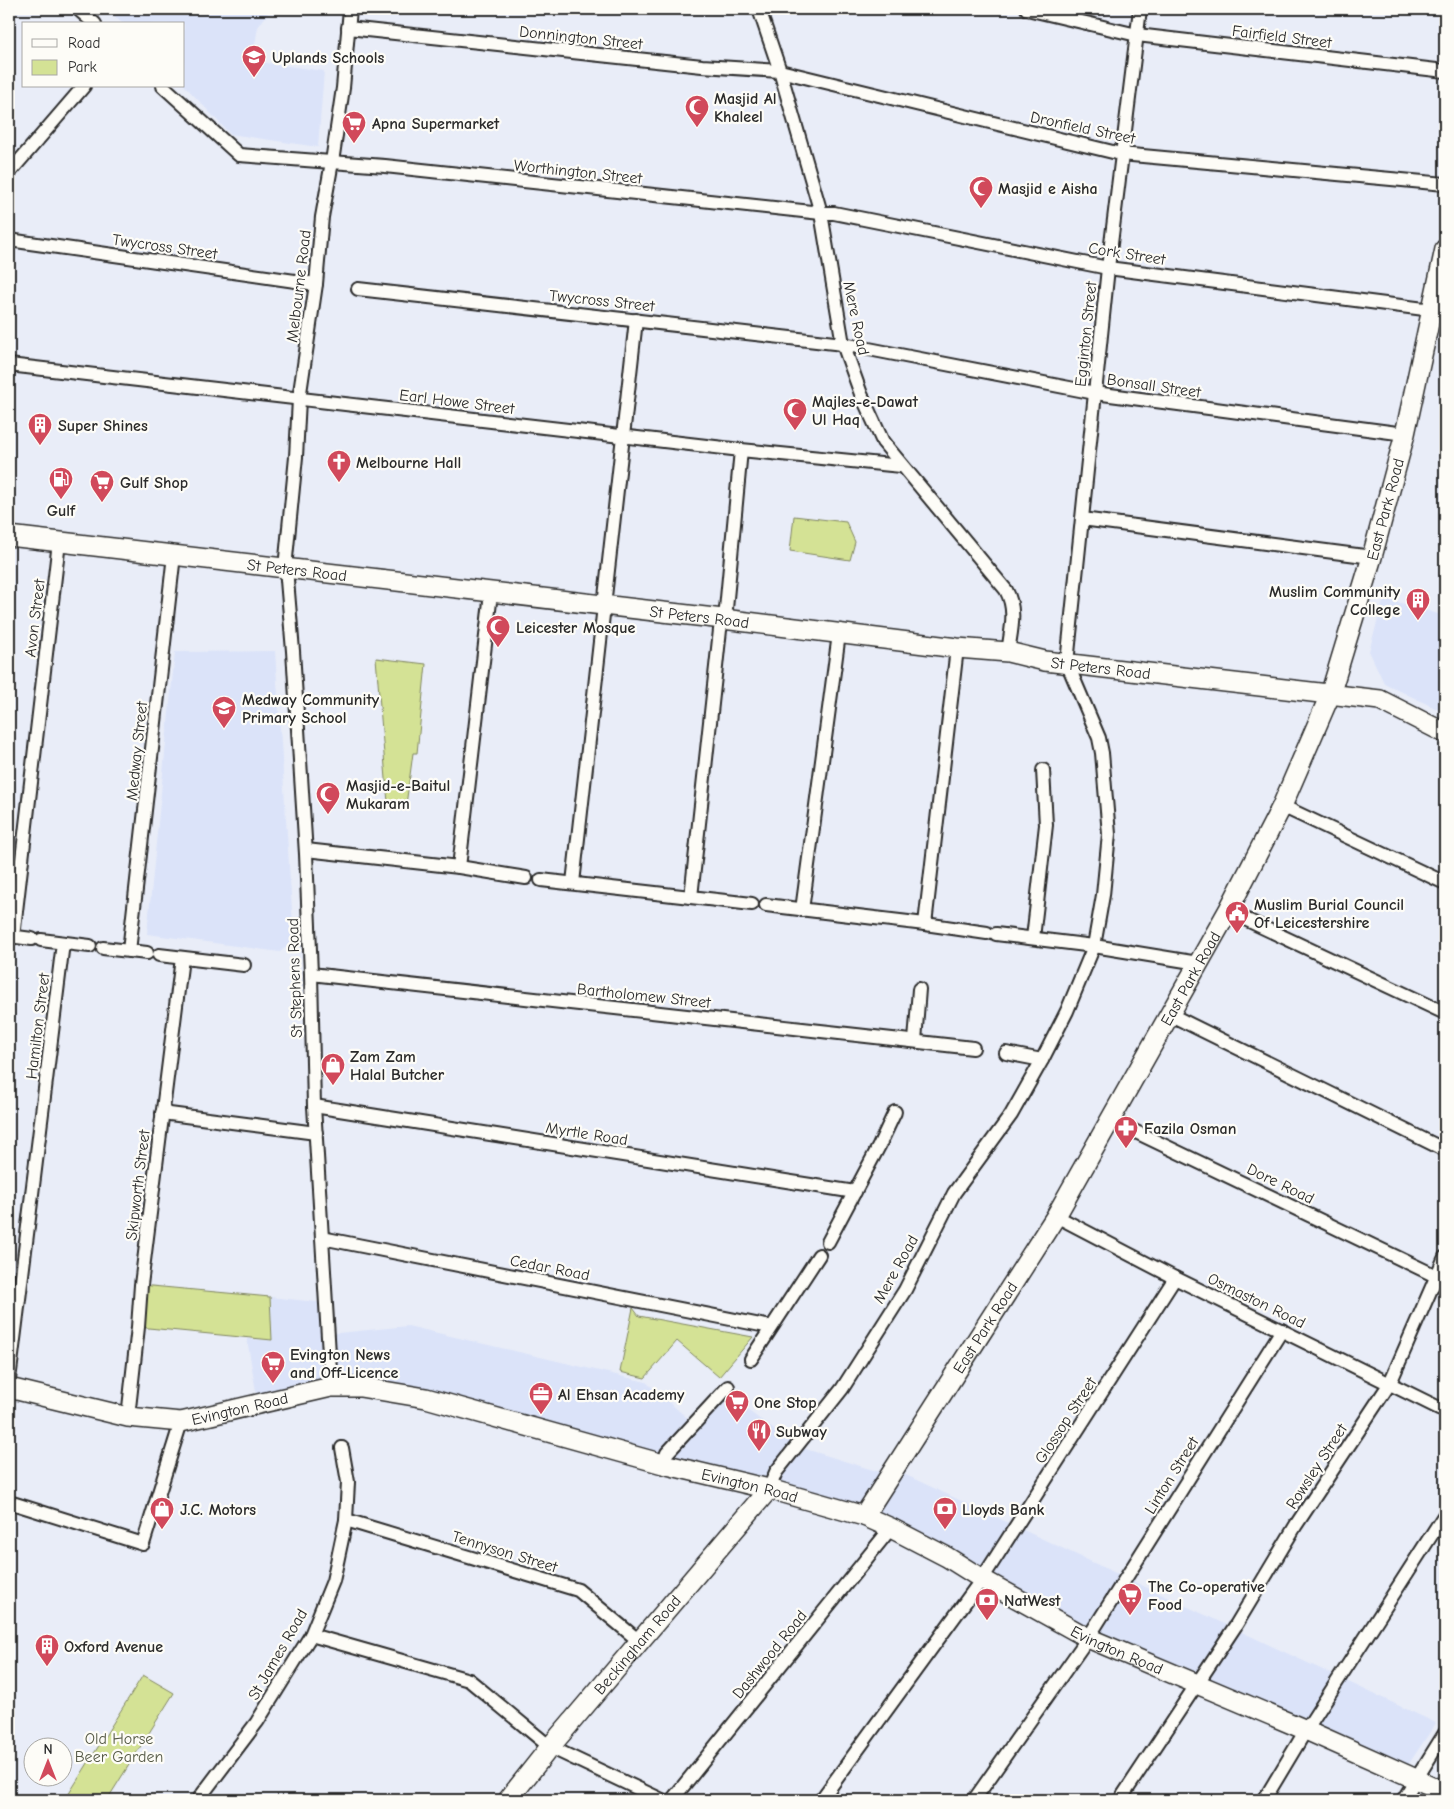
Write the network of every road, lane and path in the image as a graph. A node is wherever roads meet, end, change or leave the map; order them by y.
1 (78, 9) edge
2 (350, 9) edge
3 (759, 9) edge
4 (1027, 9) edge
5 (1140, 9) edge
6 (93, 22) edge
7 (348, 28) junction
8 (1137, 35) junction
9 (780, 71) junction
10 (1445, 71) edge
11 (82, 88) edge
12 (165, 88) edge
13 (1121, 154) junction
14 (332, 162) junction
15 (9, 173) edge
16 (1445, 184) edge
17 (821, 214) junction
18 (9, 240) edge
19 (1445, 249) edge
20 (1108, 268) junction
21 (316, 284) junction
22 (358, 289) dead end
23 (1432, 310) junction
24 (636, 320) junction
25 (842, 344) junction
26 (9, 365) edge
27 (1095, 393) junction
28 (299, 399) junction
29 (1405, 434) junction
30 (622, 436) junction
31 (741, 450) junction
32 (902, 466) junction
33 (1082, 519) junction
34 (9, 536) edge
35 (60, 542) junction
36 (174, 555) junction
37 (1372, 557) junction
38 (285, 568) junction
39 (491, 593) junction
40 (604, 606) junction
41 (723, 619) junction
42 (839, 634) junction
43 (957, 648) junction
44 (1008, 652) junction
45 (1067, 663) junction
46 (1330, 695) junction
47 (1445, 733) edge
48 (1043, 770) dead end
49 (1282, 806) junction
50 (306, 850) junction
51 (459, 867) junction
52 (526, 878) dead end
53 (541, 880) dead end
54 (573, 883) junction
55 (1445, 883) edge
56 (691, 896) junction
57 (752, 904) dead end
58 (766, 906) dead end
59 (802, 910) junction
60 (1228, 911) junction
61 (925, 924) junction
62 (11, 936) edge
63 (1033, 938) junction
64 (64, 943) junction
65 (1094, 946) junction
66 (130, 951) junction
67 (182, 958) junction
68 (1198, 963) junction
69 (244, 965) dead end
70 (311, 974) junction
71 (919, 989) dead end
72 (1445, 1012) edge
73 (1170, 1014) junction
74 (915, 1041) junction
75 (973, 1048) dead end
76 (1006, 1053) dead end
77 (1042, 1060) junction
78 (314, 1106) junction
79 (895, 1112) dead end
80 (162, 1113) junction
81 (1111, 1120) junction
82 (316, 1134) junction
83 (1445, 1150) edge
84 (855, 1192) junction
85 (1056, 1216) junction
86 (322, 1238) junction
87 (828, 1242) dead end
88 (819, 1255) dead end
89 (1445, 1257) edge
90 (1436, 1276) junction
91 (1174, 1278) junction
92 (14, 1304) edge
93 (771, 1328) junction
94 (1282, 1330) junction
95 (751, 1359) dead end
96 (9, 1380) edge
97 (1390, 1383) junction
98 (331, 1387) junction
99 (728, 1387) dead end
100 (9, 1388) edge
101 (1445, 1411) edge
102 (128, 1417) junction
103 (181, 1422) junction
104 (342, 1448) dead end
105 (663, 1464) junction
106 (769, 1489) junction
107 (9, 1502) edge
108 (1445, 1514) edge
109 (864, 1516) junction
110 (346, 1520) junction
111 (891, 1528) junction
112 (982, 1579) junction
113 (310, 1635) junction
114 (1088, 1638) junction
115 (639, 1641) junction
116 (1198, 1684) junction
117 (1306, 1730) junction
118 (1445, 1733) edge
119 (550, 1747) junction
120 (1416, 1778) junction
121 (1445, 1792) edge
122 (198, 1800) edge
123 (508, 1800) edge
124 (662, 1800) edge
125 (672, 1800) edge
126 (821, 1800) edge
127 (974, 1800) edge
128 (1120, 1800) edge
129 (1264, 1800) edge
130 (1403, 1800) edge

1 - 6 street
2 - 7 street, Melbourne Road
3 - 9 street, Mere Road
4 - 8 street, Fairfield Street
5 - 8 street, Egginton Street
7 - 9 street, Donnington Street
7 - 14 street, Melbourne Road
8 - 10 street, Fairfield Street
8 - 13 street, Egginton Street
9 - 13 street, Dronfield Street
9 - 17 street, Mere Road
11 - 15 street
12 - 14 street, Worthington Street
13 - 16 street, Dronfield Street
13 - 20 street, Egginton Street
14 - 17 street, Worthington Street
14 - 21 street, Melbourne Road
17 - 20 street, Cork Street
17 - 25 street, Mere Road
18 - 21 street, Twycross Street
19 - 23 street, East Park Road
20 - 23 street, Cork Street
20 - 27 street, Egginton Street
21 - 28 street, Melbourne Road
22 - 24 street, Twycross Street
23 - 29 street, East Park Road
24 - 25 street, Twycross Street
24 - 30 street
25 - 27 street, Bonsall Street
25 - 32 street, Mere Road
26 - 28 street, Earl Howe Street
27 - 29 street, Bonsall Street
27 - 33 street, Egginton Street
28 - 30 street, Earl Howe Street
28 - 38 street, Melbourne Road
29 - 37 street, East Park Road
30 - 31 street, Earl Howe Street
30 - 40 street
31 - 32 street, Earl Howe Street
31 - 41 street
32 - 44 street, Mere Road
33 - 37 street
33 - 45 street, Egginton Street
34 - 35 street, St Peters Road
35 - 36 street, St Peters Road
35 - 62 street, Avon Street
36 - 38 street, St Peters Road
36 - 66 street, Medway Street
37 - 46 street, East Park Road
38 - 39 street, St Peters Road
38 - 50 street, St Stephens Road
39 - 40 street, St Peters Road
39 - 51 street
40 - 41 street, St Peters Road
40 - 54 street
41 - 42 street, St Peters Road
41 - 56 street
42 - 43 street, St Peters Road
42 - 59 street
43 - 44 street, St Peters Road
43 - 61 street
44 - 45 street, St Peters Road
45 - 46 street, St Peters Road
45 - 65 street, Mere Road
46 - 47 street, St Peters Road
46 - 49 street, East Park Road
48 - 63 street
49 - 55 street
49 - 60 street, East Park Road
50 - 51 street
50 - 70 street, St Stephens Road
51 - 52 street
53 - 54 street
54 - 56 street
56 - 57 street
58 - 59 street
59 - 61 street
60 - 68 street, East Park Road
60 - 72 street
61 - 63 street
62 - 64 street
63 - 65 street
64 - 66 street
64 - 92 street, Hamilton Street
65 - 68 street
65 - 77 street, Mere Road
66 - 67 street
67 - 69 street
67 - 80 street, Skipworth Street
68 - 73 street, East Park Road
70 - 74 street, Bartholomew Street
70 - 78 street, St Stephens Road
71 - 74 street
73 - 81 street, East Park Road
73 - 83 street
74 - 75 street, Bartholomew Street
76 - 77 street
77 - 106 street, Mere Road
78 - 82 street, St Stephens Road
78 - 84 street, Myrtle Road
79 - 84 street
80 - 82 street
80 - 102 street, Skipworth Street
81 - 85 street, East Park Road
81 - 90 street, Dore Road
82 - 86 street, St Stephens Road
84 - 87 street
85 - 91 street, Osmaston Road
85 - 109 street, East Park Road
86 - 93 street, Cedar Road
86 - 98 street, St Stephens Road
88 - 93 street
89 - 90 street, Rowsley Street
90 - 97 street, Rowsley Street
91 - 94 street, Osmaston Road
91 - 112 street, Glossop Street
92 - 96 street, Hamilton Street
93 - 95 street
94 - 97 street, Osmaston Road
94 - 114 street, Linton Street
97 - 101 street, Osmaston Road
97 - 116 street, Rowsley Street
98 - 103 street, Evington Road
98 - 105 street, Evington Road
99 - 105 street
100 - 102 street, Evington Road
102 - 103 street, Evington Road
103 - 107 street
104 - 110 street, St James Road
105 - 106 street, Evington Road
106 - 109 street, Evington Road
106 - 115 street, Beckingham Road
108 - 117 street
109 - 111 street, Evington Road
110 - 113 street, St James Road
110 - 115 street, Tennyson Street
111 - 112 street, Evington Road
111 - 125 street, Dashwood Road
112 - 114 street, Evington Road
112 - 126 street, Glossop Street
113 - 119 street
113 - 122 street, St James Road
114 - 116 street, Evington Road
114 - 127 street, Linton Street
115 - 119 street, Beckingham Road
116 - 117 street, Evington Road
116 - 128 street, Rowsley Street
117 - 120 street, Evington Road
117 - 129 street
118 - 120 street
119 - 123 street, Beckingham Road
119 - 124 street
120 - 121 street, Evington Road
120 - 130 street

